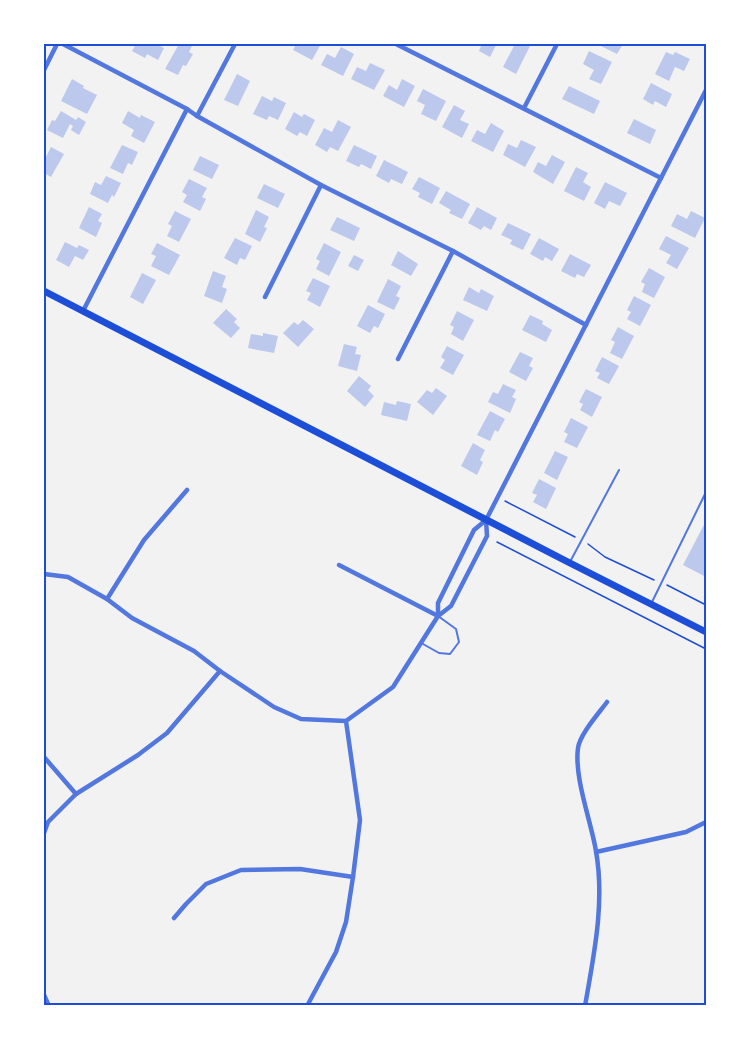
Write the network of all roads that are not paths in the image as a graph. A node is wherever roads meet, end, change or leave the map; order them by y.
1 (57, 44) edge
2 (63, 44) edge
3 (235, 44) edge
4 (396, 44) edge
5 (557, 44) edge
6 (44, 70) edge
7 (706, 90) edge
8 (524, 108) junction
9 (187, 109) junction
10 (197, 116) junction
11 (661, 178) junction
12 (321, 185) junction
13 (453, 251) junction
14 (44, 291) edge
15 (265, 297) dead end
16 (83, 311) junction
17 (586, 325) junction
18 (398, 359) dead end
19 (619, 470) dead end
20 (187, 490) dead end
21 (706, 492) edge
22 (486, 520) junction
23 (570, 563) junction
24 (339, 565) dead end
25 (44, 574) edge
26 (106, 599) junction
27 (651, 604) junction
28 (438, 616) junction
29 (706, 632) edge
30 (421, 643) junction
31 (220, 671) junction
32 (607, 702) dead end
33 (346, 721) junction
34 (44, 757) edge
35 (76, 794) junction
36 (706, 822) edge
37 (44, 833) edge
38 (597, 852) junction
39 (353, 877) junction
40 (174, 918) dead end
41 (44, 994) edge
42 (49, 1005) edge
43 (307, 1005) edge
44 (585, 1005) edge

1 - 6 street
2 - 9 street
3 - 10 street
4 - 8 street
5 - 8 street
7 - 11 street
8 - 11 street
9 - 10 street
9 - 16 street
10 - 12 street
11 - 17 street
12 - 13 street
12 - 15 street
13 - 17 street
13 - 18 street
14 - 16 main road
16 - 22 main road
17 - 22 street
19 - 23 lane
20 - 26 street
21 - 27 lane
22 - 23 main road
22 - 28 street
22 - 28 street
23 - 27 main road
24 - 28 street
25 - 26 street
26 - 31 street
27 - 29 main road
28 - 30 street
28 - 30 lane
30 - 33 street
31 - 33 street
31 - 35 street
32 - 38 street
33 - 39 street
34 - 35 street
35 - 37 street
36 - 38 street
38 - 44 street
39 - 40 street
39 - 43 street
41 - 42 street

